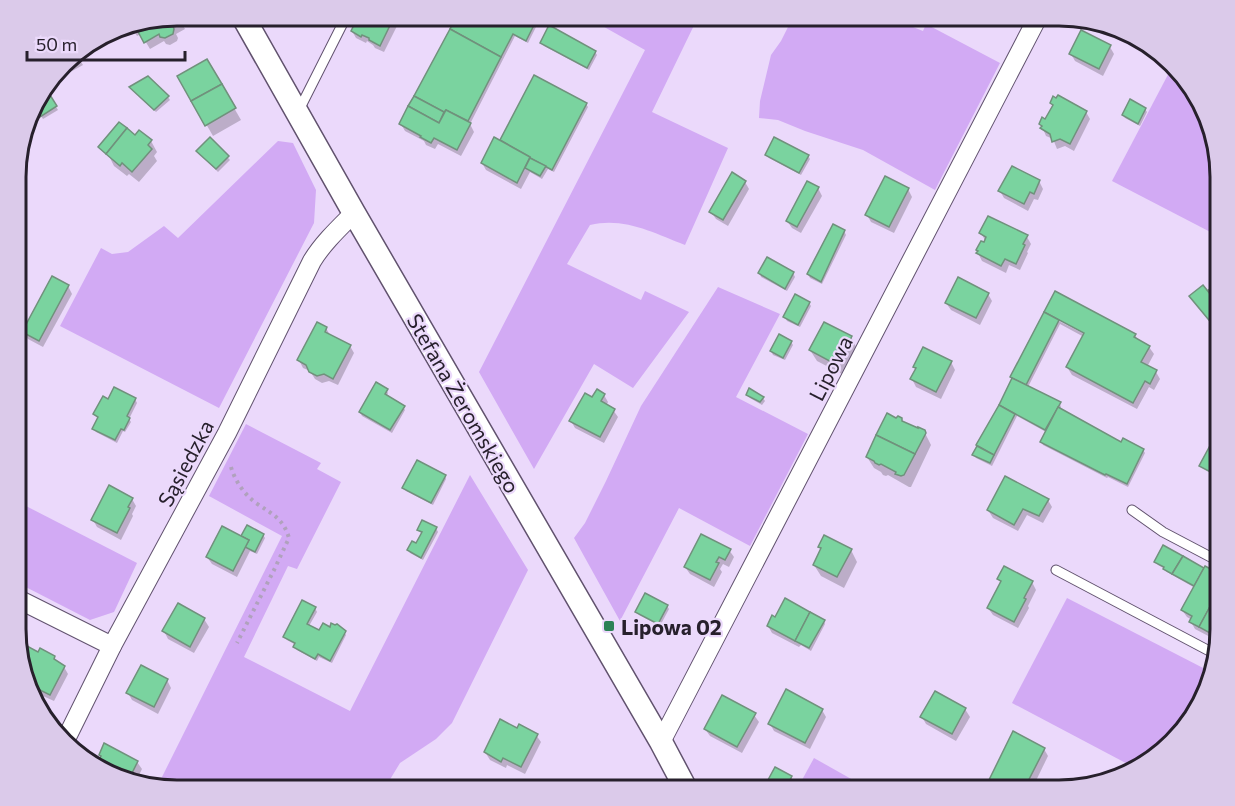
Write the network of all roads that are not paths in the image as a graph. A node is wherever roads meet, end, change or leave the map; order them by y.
1 (248, 26) edge
2 (341, 26) edge
3 (1033, 26) edge
4 (297, 113) junction
5 (354, 213) junction
6 (1131, 510) dead end
7 (1209, 556) edge
8 (1056, 570) dead end
9 (26, 603) edge
10 (112, 646) junction
11 (1208, 650) edge
12 (68, 734) edge
13 (662, 742) junction
14 (681, 780) edge

1 - 4 street, Stefana Żeromskiego
2 - 4 lane
3 - 13 street, Lipowa
4 - 5 street, Stefana Żeromskiego
5 - 10 street, Sąsiedzka
5 - 13 street, Stefana Żeromskiego
6 - 7 lane
8 - 11 lane
9 - 10 street
10 - 12 street, Sąsiedzka
13 - 14 street, Stefana Żeromskiego

